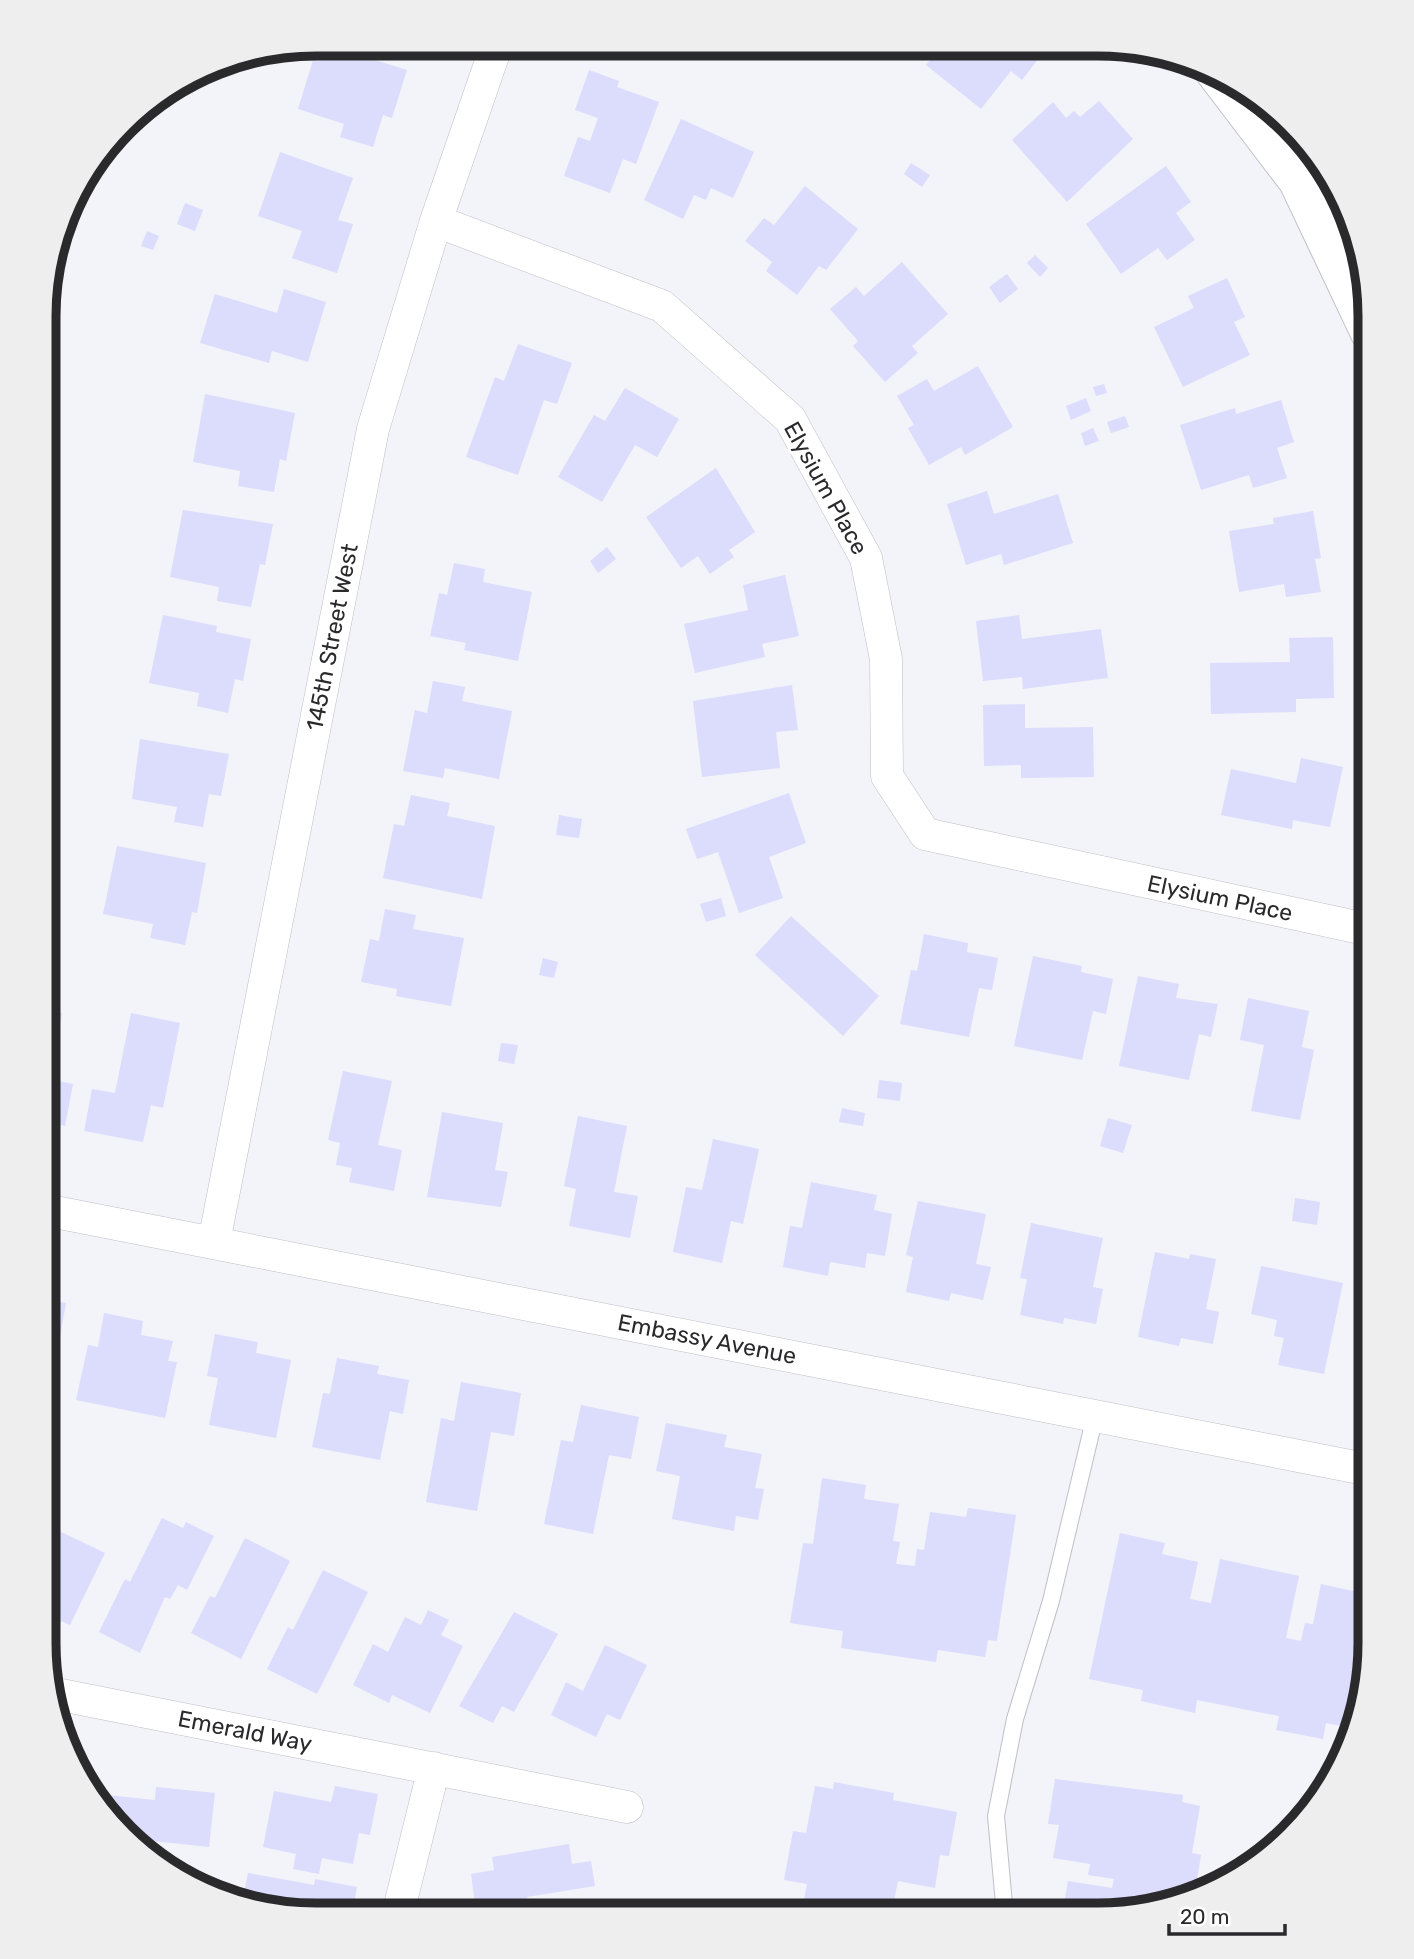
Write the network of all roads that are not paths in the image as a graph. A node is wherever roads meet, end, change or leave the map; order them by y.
1 (492, 56) edge
2 (1238, 98) edge
3 (1309, 175) edge
4 (436, 221) junction
5 (1357, 299) edge
6 (1358, 927) edge
7 (56, 1212) edge
8 (214, 1242) junction
9 (1095, 1416) junction
10 (1358, 1468) edge
11 (61, 1695) edge
12 (433, 1768) junction
13 (627, 1807) dead end
14 (400, 1903) edge
15 (1004, 1903) edge

1 - 4 street, 145th Street West
2 - 3 street
3 - 5 street
4 - 6 street, Elysium Place
4 - 8 street, 145th Street West
7 - 8 street, Embassy Avenue
8 - 9 street, Embassy Avenue
9 - 10 street, Embassy Avenue
9 - 15 lane
11 - 12 street, Emerald Way
12 - 13 street, Emerald Way
12 - 14 street

